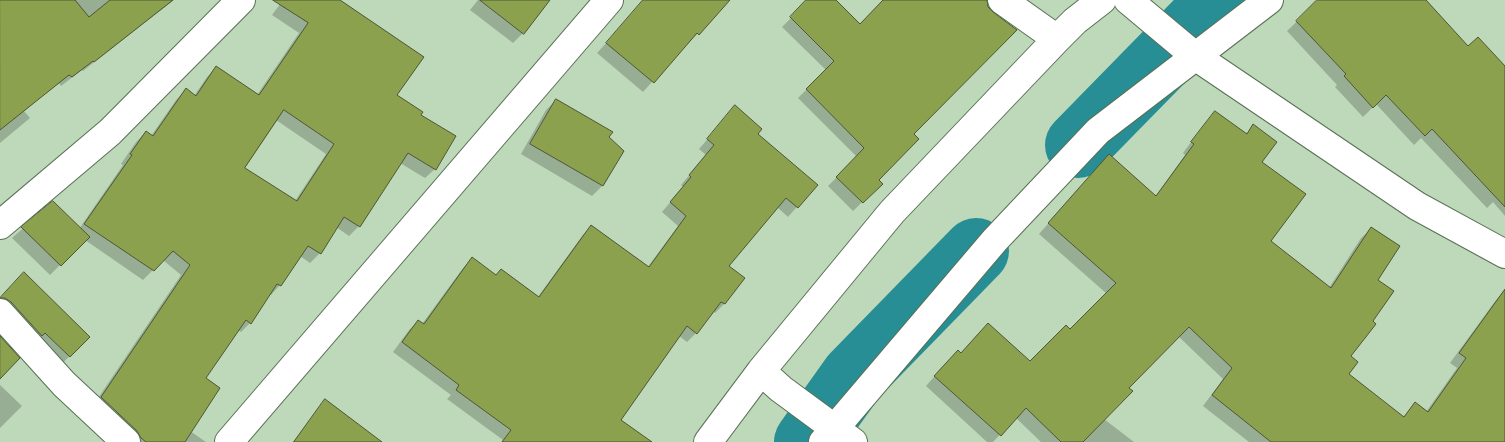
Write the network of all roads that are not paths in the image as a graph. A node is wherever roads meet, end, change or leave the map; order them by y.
1 (241, 0) edge
2 (608, 0) edge
3 (1002, 0) edge
4 (1102, 0) edge
5 (1269, 0) edge
6 (1132, 4) edge
7 (1056, 39) junction
8 (1187, 49) junction
9 (0, 225) edge
10 (1505, 254) edge
11 (0, 313) edge
12 (761, 371) junction
13 (834, 433) edge
14 (126, 442) edge
15 (229, 442) edge
16 (708, 442) edge

1 - 9 street
2 - 15 street
3 - 7 street
4 - 7 street
5 - 8 street
6 - 8 street
7 - 12 street
8 - 10 street
8 - 13 street
11 - 14 street
12 - 13 street
12 - 16 street

